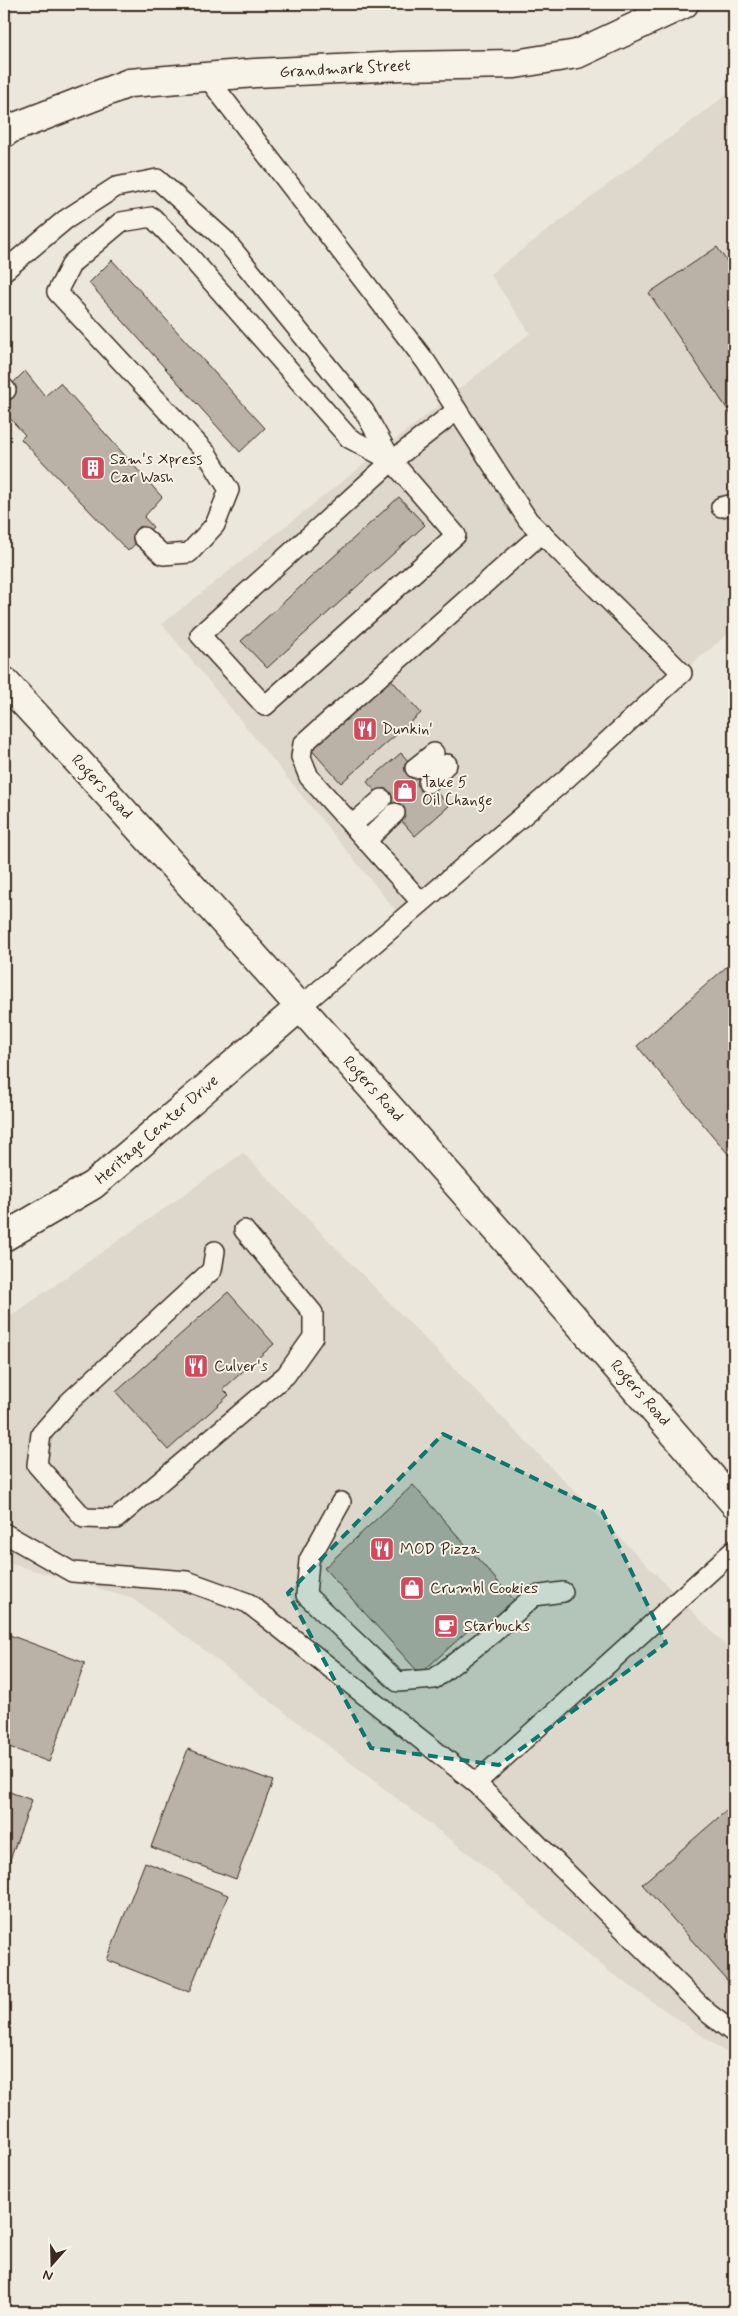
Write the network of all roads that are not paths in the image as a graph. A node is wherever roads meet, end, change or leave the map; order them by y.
1 (684, 4) edge
2 (207, 77) junction
3 (4, 133) edge
4 (4, 271) edge
5 (457, 410) junction
6 (392, 461) junction
7 (542, 533) junction
8 (143, 537) dead end
9 (4, 681) edge
10 (415, 768) dead end
11 (428, 783) dead end
12 (382, 799) dead end
13 (395, 813) dead end
14 (352, 825) junction
15 (366, 841) junction
16 (421, 902) junction
17 (300, 1007) junction
18 (244, 1230) dead end
19 (4, 1237) edge
20 (215, 1251) dead end
21 (341, 1502) dead end
22 (734, 1503) edge
23 (4, 1533) edge
24 (734, 1550) edge
25 (563, 1592) dead end
26 (476, 1783) junction
27 (734, 2033) edge

1 - 2 main road, Grandmark Street
2 - 3 main road, Grandmark Street
2 - 5 lane
4 - 6 lane
5 - 6 lane
5 - 7 lane
6 - 6 lane
6 - 8 lane
7 - 14 lane
7 - 16 lane
9 - 17 main road, Rogers Road
10 - 11 lane
12 - 14 lane
13 - 15 lane
14 - 15 lane
15 - 16 lane
16 - 17 lane
17 - 19 main road, Heritage Center Drive
17 - 22 main road, Rogers Road
18 - 20 lane
21 - 25 lane
23 - 26 lane
24 - 26 lane
26 - 27 lane

